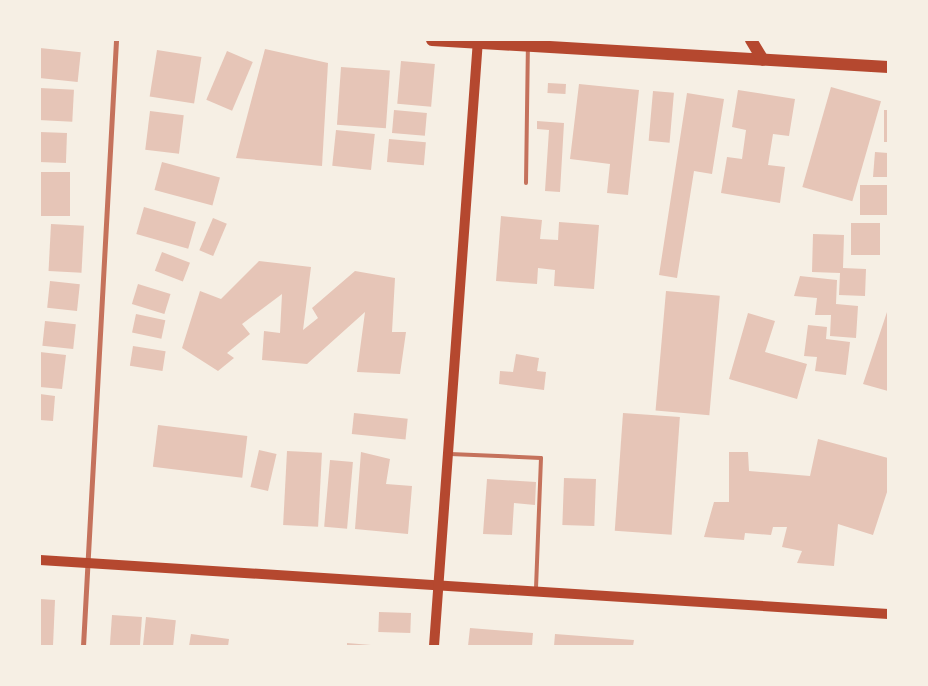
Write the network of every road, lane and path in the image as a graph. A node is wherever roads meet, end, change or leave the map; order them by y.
1 (116, 40) edge
2 (432, 40) edge
3 (751, 40) edge
4 (477, 41) edge
5 (528, 46) junction
6 (763, 60) junction
7 (888, 67) edge
8 (526, 183) dead end
9 (448, 454) junction
10 (40, 560) edge
11 (88, 563) junction
12 (439, 586) junction
13 (536, 592) junction
14 (888, 614) edge
15 (83, 646) edge
16 (434, 646) edge

1 - 11 street
2 - 4 main road
3 - 6 main road
4 - 5 main road
4 - 9 main road
5 - 6 main road
5 - 8 lane
6 - 7 main road
9 - 12 main road
9 - 13 lane
10 - 11 main road
11 - 12 main road
11 - 15 street
12 - 13 main road
12 - 16 main road
13 - 14 main road

